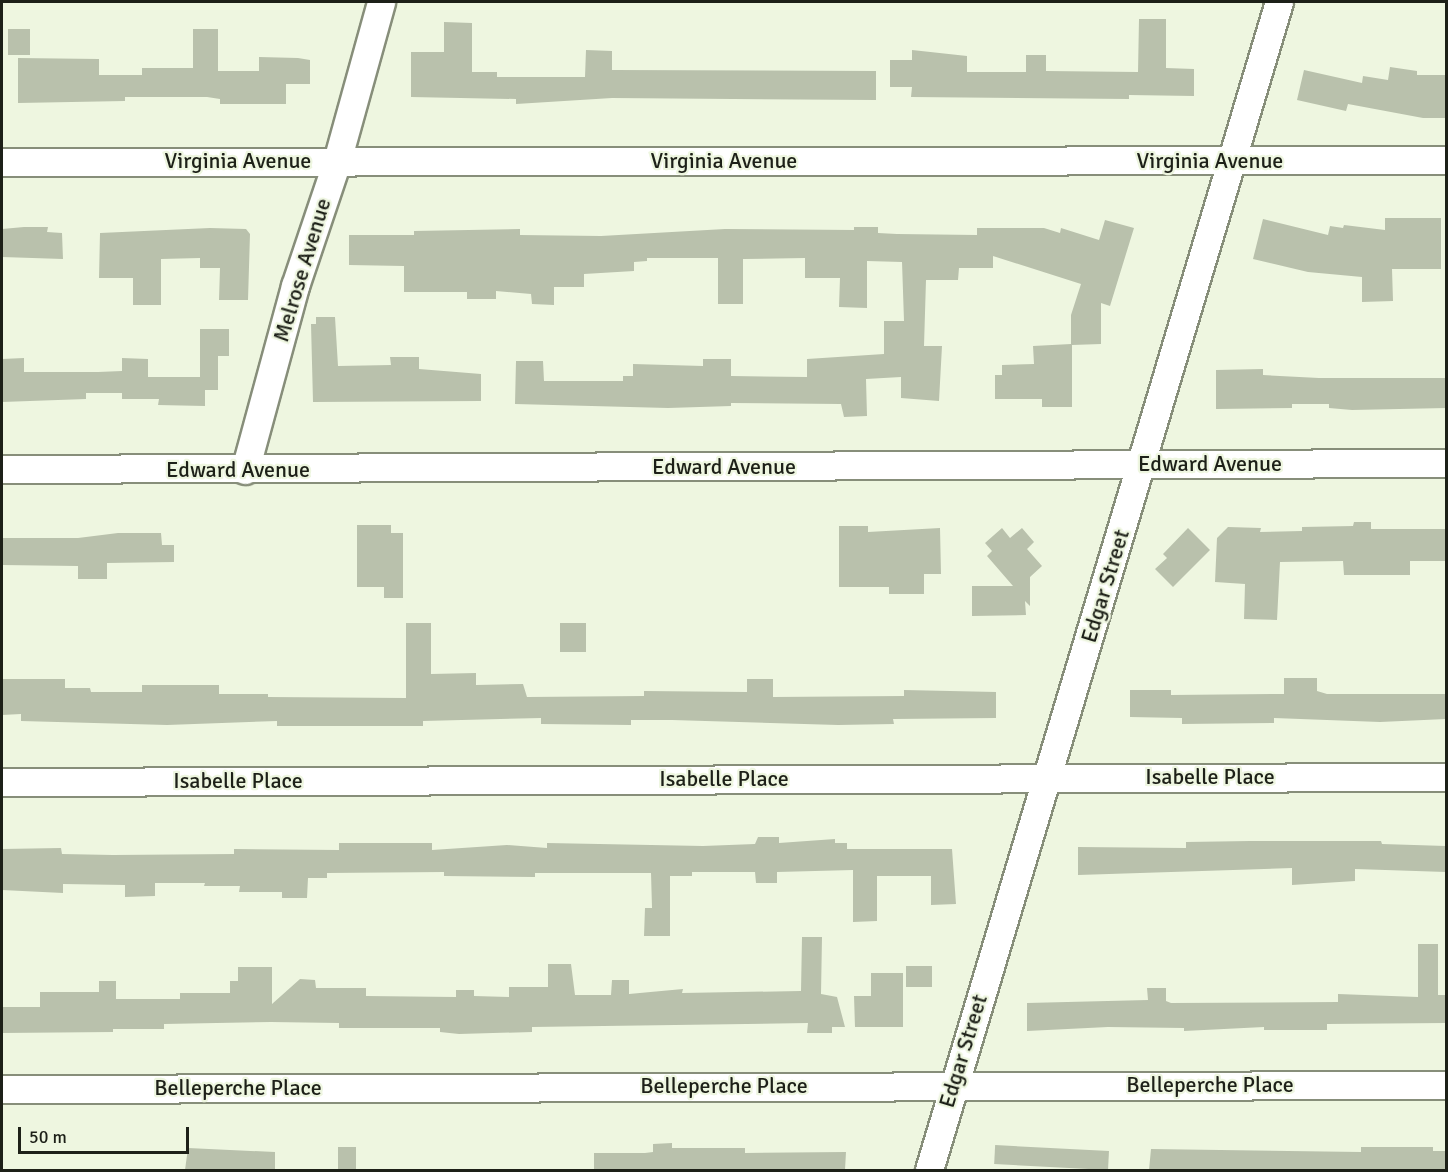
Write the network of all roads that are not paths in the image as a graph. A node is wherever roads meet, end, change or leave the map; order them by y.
1 (381, 2) edge
2 (1279, 2) edge
3 (1446, 160) edge
4 (337, 161) junction
5 (1230, 161) junction
6 (2, 162) edge
7 (1446, 463) edge
8 (1143, 465) junction
9 (2, 469) edge
10 (245, 470) junction
11 (1047, 777) junction
12 (1446, 777) edge
13 (2, 782) edge
14 (1446, 1085) edge
15 (952, 1086) junction
16 (2, 1089) edge
17 (929, 1170) edge

1 - 4 street, Melrose Avenue
2 - 5 street, Edgar Street
3 - 5 street, Virginia Avenue
4 - 5 street, Virginia Avenue
4 - 6 street, Virginia Avenue
4 - 10 street, Melrose Avenue
5 - 8 street, Edgar Street
7 - 8 street, Edward Avenue
8 - 10 street, Edward Avenue
8 - 11 street, Edgar Street
9 - 10 street, Edward Avenue
11 - 12 street, Isabelle Place
11 - 13 street, Isabelle Place
11 - 15 street, Edgar Street
14 - 15 street, Belleperche Place
15 - 16 street, Belleperche Place
15 - 17 street, Edgar Street

